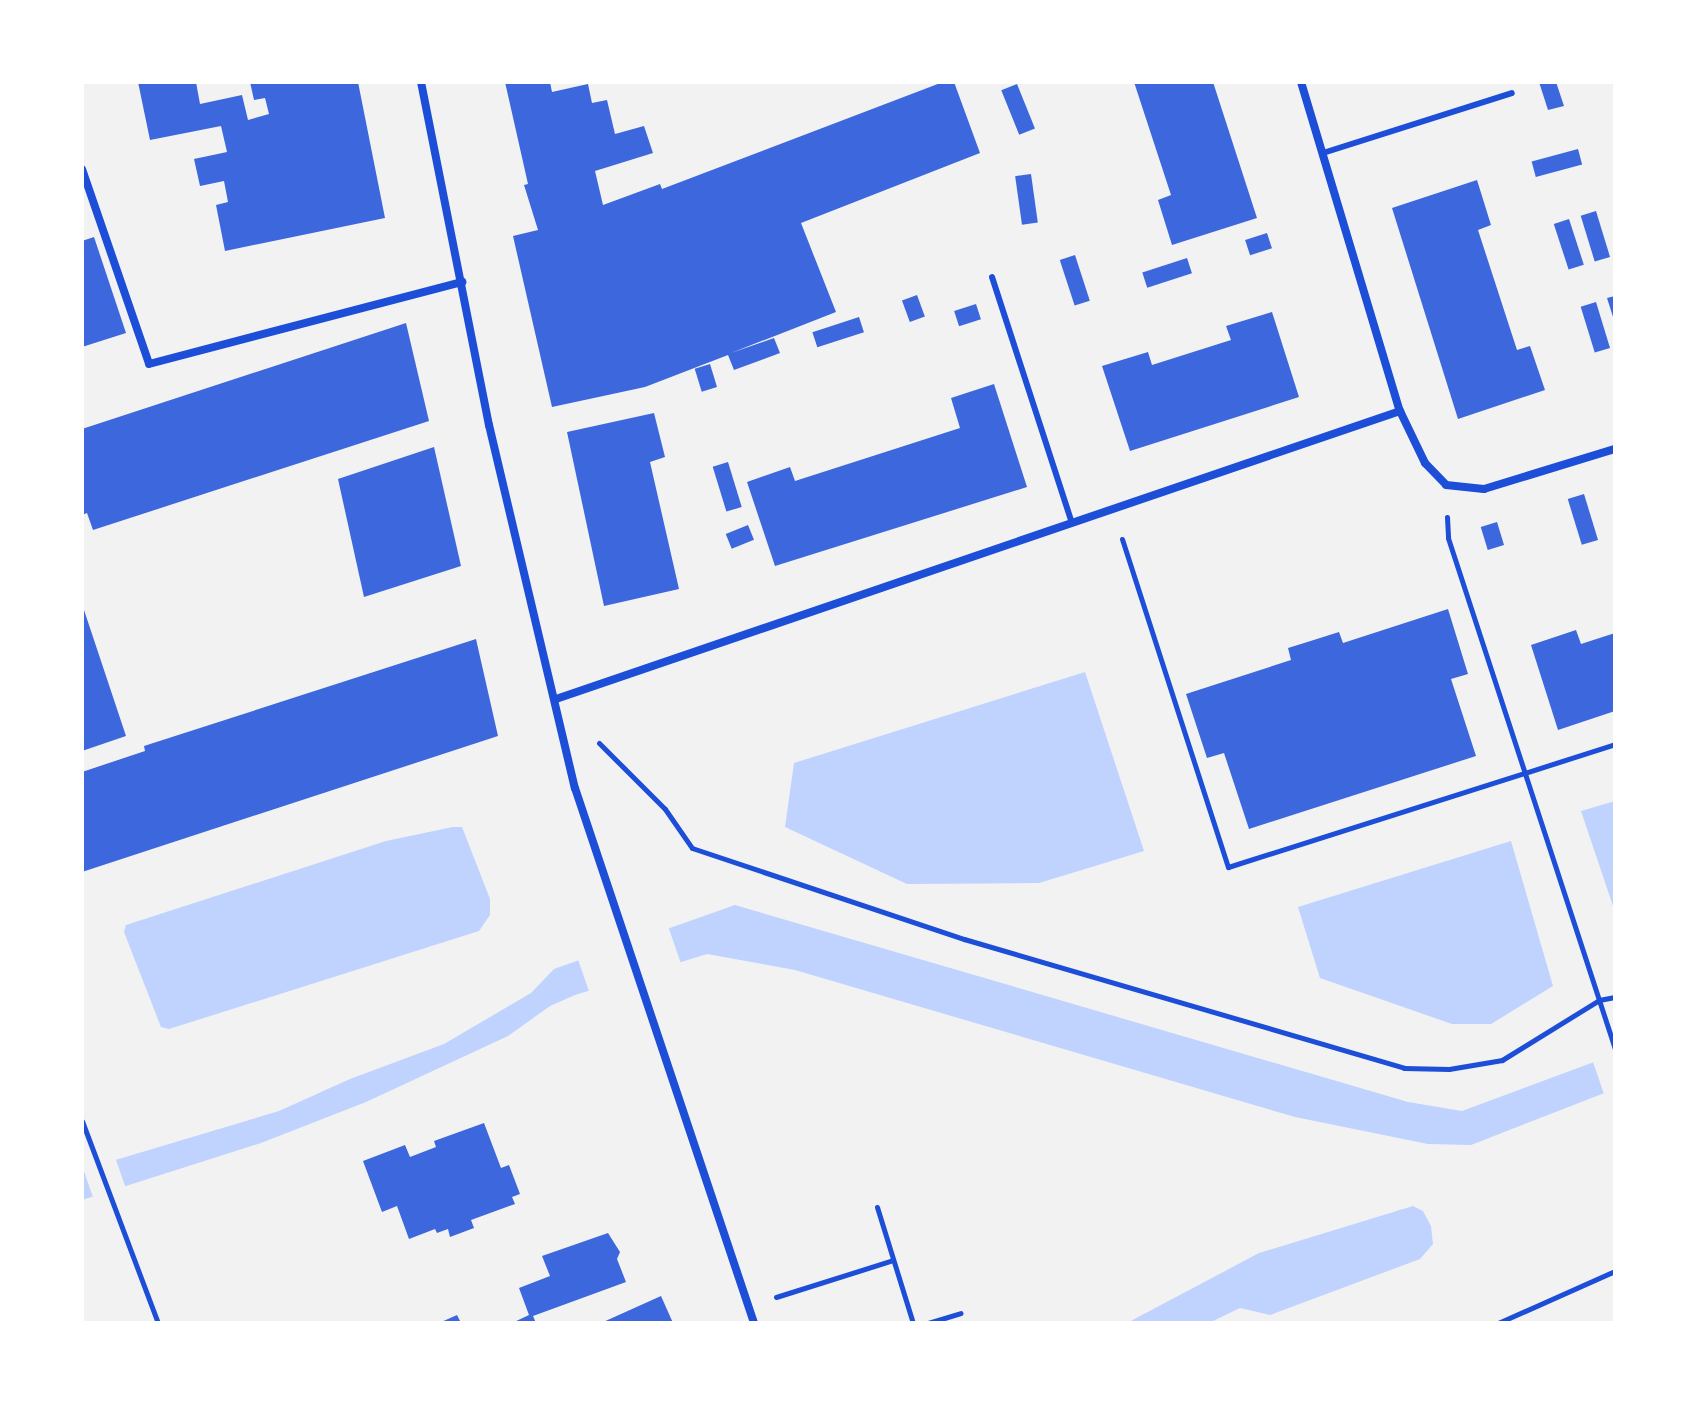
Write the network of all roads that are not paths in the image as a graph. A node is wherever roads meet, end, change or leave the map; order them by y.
1 (421, 82) edge
2 (1301, 82) edge
3 (1512, 93) dead end
4 (1323, 153) junction
5 (82, 169) edge
6 (992, 277) dead end
7 (462, 282) junction
8 (1400, 411) junction
9 (1615, 449) edge
10 (1072, 523) junction
11 (556, 699) junction
12 (754, 1323) edge

1 - 7 street
2 - 4 street
3 - 4 lane
4 - 8 street
5 - 7 street
6 - 10 lane
7 - 11 street
8 - 9 street
8 - 10 street
10 - 11 street
11 - 12 street

